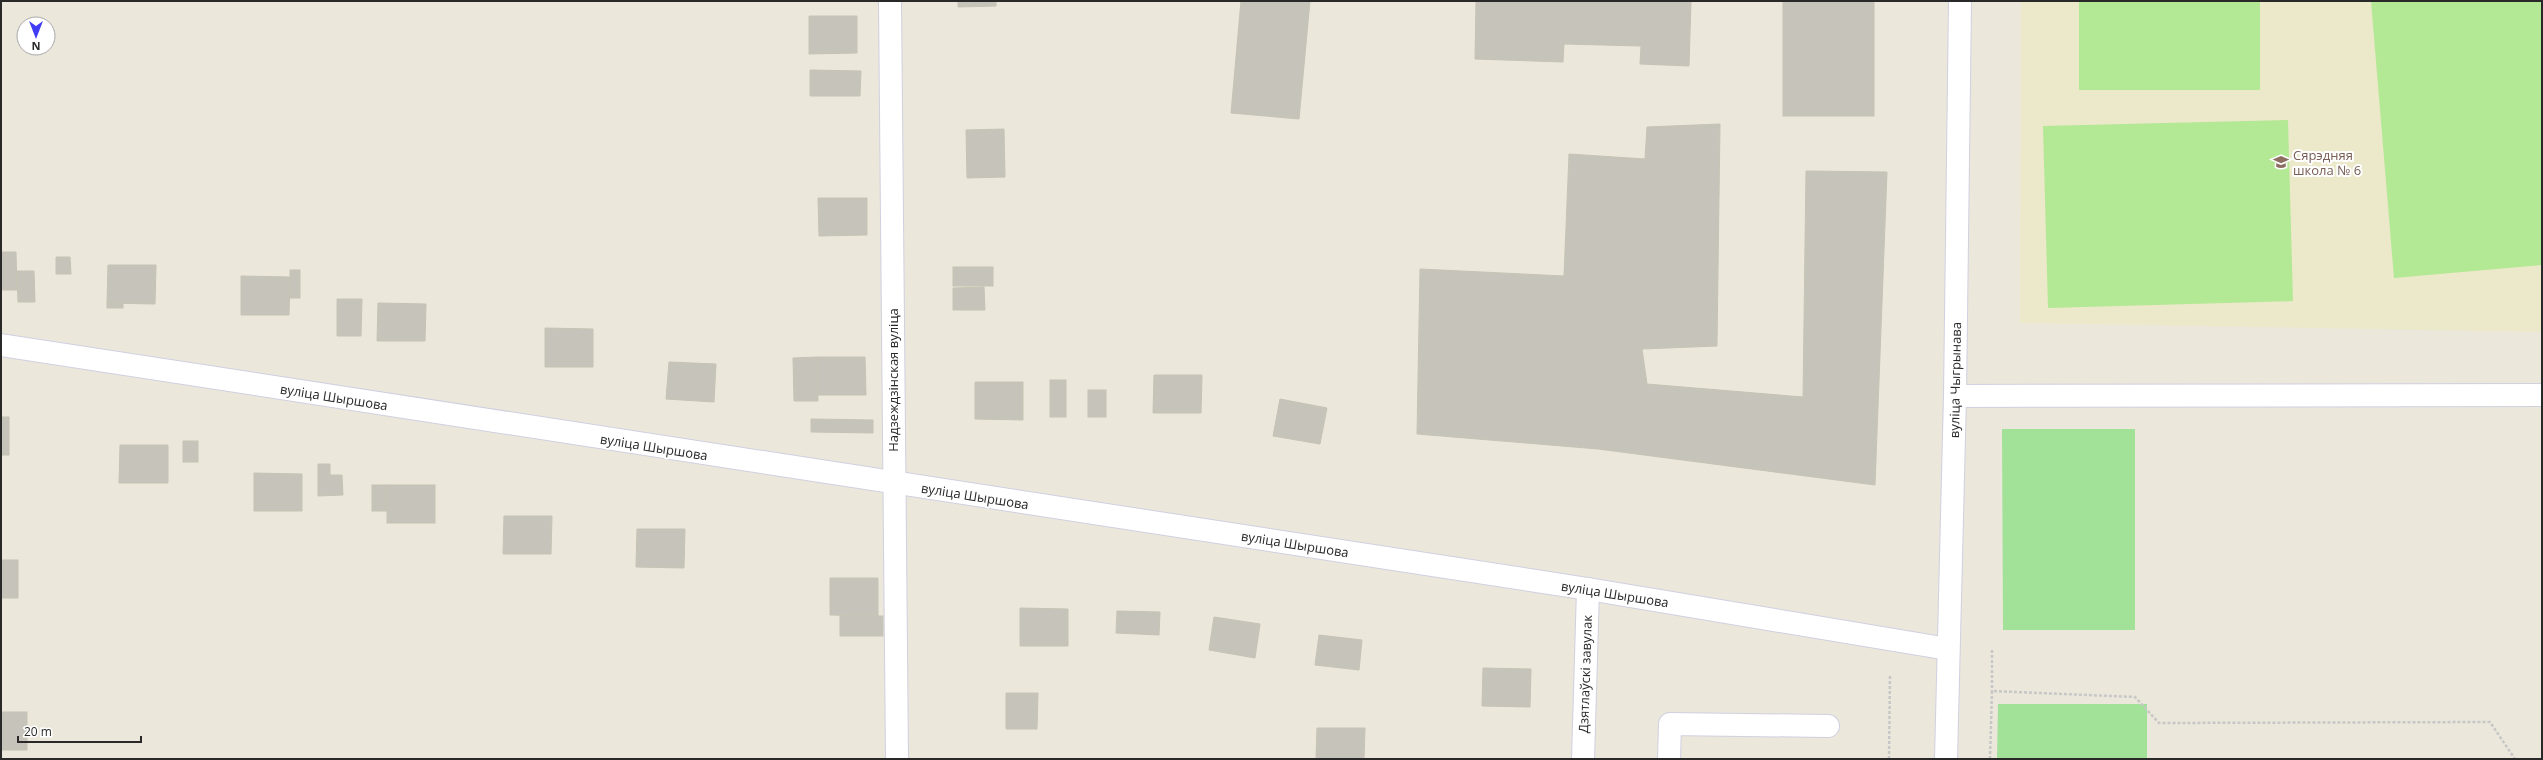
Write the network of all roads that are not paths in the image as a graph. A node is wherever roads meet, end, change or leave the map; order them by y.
1 (890, 1) edge
2 (1960, 1) edge
3 (1, 346) edge
4 (2542, 395) edge
5 (1955, 396) junction
6 (894, 484) junction
7 (1588, 589) junction
8 (1948, 649) junction
9 (1828, 726) dead end
10 (897, 759) edge
11 (1583, 759) edge
12 (1669, 759) edge
13 (1946, 759) edge

1 - 6 street, Надзеждзінская вуліца
2 - 5 street, вуліца Чыгрынава
3 - 6 street, вуліца Шыршова
4 - 5 street
5 - 8 street, вуліца Чыгрынава
6 - 7 street, вуліца Шыршова
6 - 10 street, Надзеждзінская вуліца
7 - 8 street, вуліца Шыршова
7 - 11 street, Дзятлаўскі завулак
8 - 13 street, вуліца Чыгрынава
9 - 12 street

